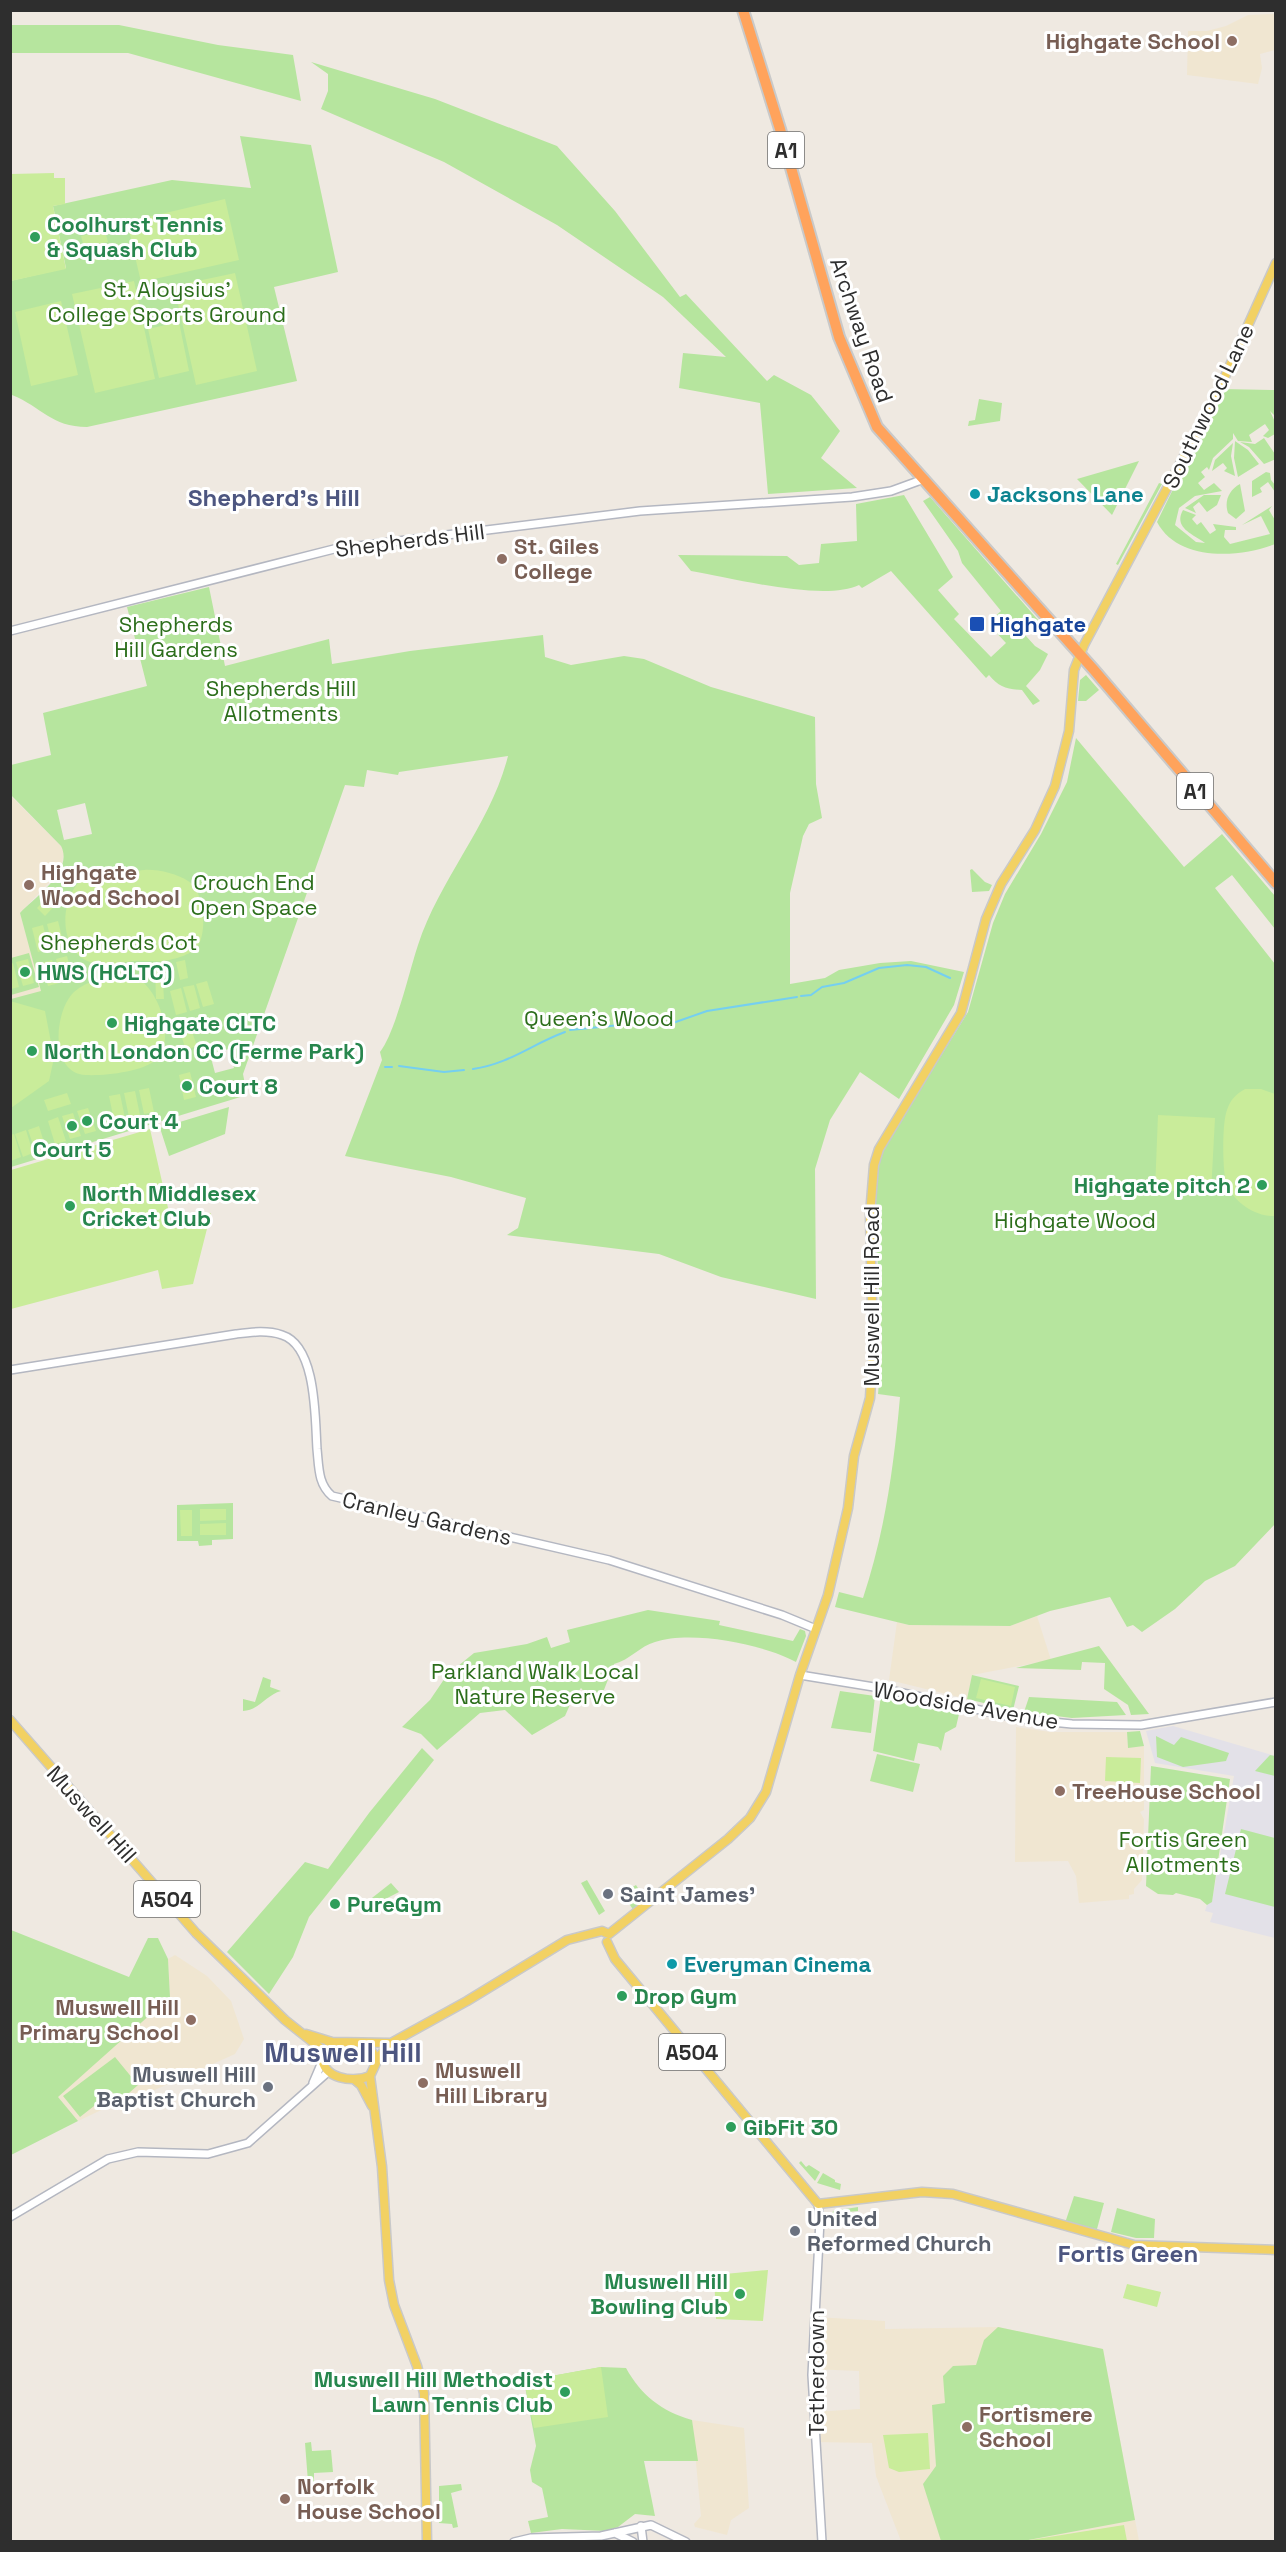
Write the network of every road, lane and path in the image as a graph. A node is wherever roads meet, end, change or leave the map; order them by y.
1 (743, 10) edge
2 (1275, 264) edge
3 (924, 479) junction
4 (10, 632) edge
5 (1080, 655) junction
6 (1275, 883) edge
7 (10, 1370) edge
8 (816, 1629) junction
9 (800, 1675) junction
10 (1275, 1702) edge
11 (10, 1720) edge
12 (608, 1938) junction
13 (302, 2033) junction
14 (332, 2042) junction
15 (362, 2043) junction
16 (391, 2043) junction
17 (322, 2058) junction
18 (376, 2060) junction
19 (328, 2072) junction
20 (370, 2076) junction
21 (355, 2080) junction
22 (313, 2083) junction
23 (373, 2109) junction
24 (818, 2204) junction
25 (10, 2217) edge
26 (1275, 2250) edge
27 (640, 2526) junction
28 (615, 2533) junction
29 (427, 2541) edge
30 (514, 2541) edge
31 (634, 2541) edge
32 (643, 2541) edge
33 (686, 2541) edge
34 (822, 2541) edge

1 - 3 highway, Archway Road / A1
2 - 5 main road, Southwood Lane
3 - 4 street, Shepherds Hill
3 - 5 highway, Archway Road / A1
5 - 6 highway, Archway Road / A1
5 - 8 main road, Muswell Hill Road
7 - 8 street, Cranley Gardens
8 - 9 main road, Muswell Hill Road
9 - 10 street, Woodside Avenue
9 - 12 main road, Muswell Hill Road
11 - 13 main road, Muswell Hill / A504
12 - 16 main road, A504
12 - 24 main road, A504
13 - 14 main road, Muswell Hill / A504
13 - 17 main road, Muswell Hill / A504
14 - 15 main road, Muswell Hill / A504
14 - 17 main road
15 - 16 main road, A504
15 - 18 main road
16 - 18 main road, A504
17 - 19 main road, A504
17 - 22 street
18 - 20 main road, A504
19 - 21 main road
19 - 22 street
20 - 21 main road
20 - 23 main road
21 - 23 main road
22 - 25 street
23 - 29 main road
24 - 26 main road
24 - 34 street, Tetherdown
27 - 28 street
27 - 31 street
27 - 32 street
27 - 33 street
28 - 30 street
28 - 31 street

